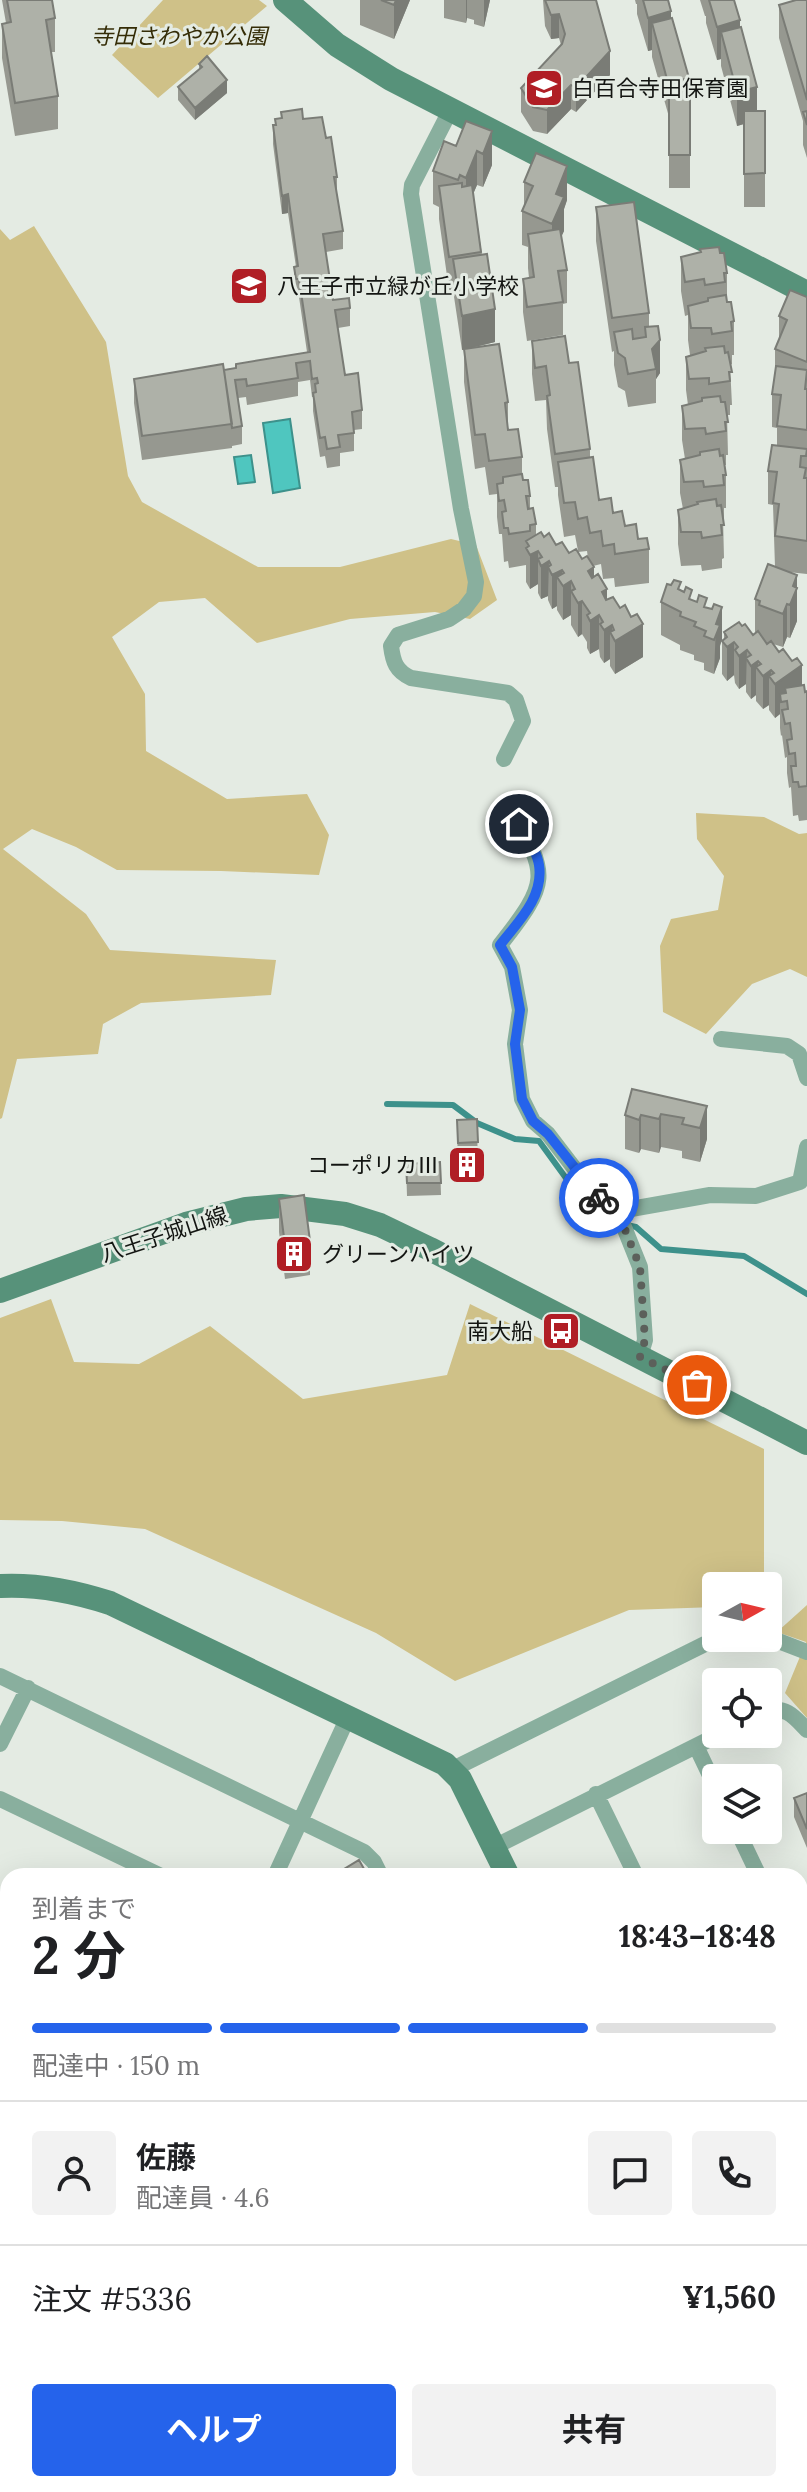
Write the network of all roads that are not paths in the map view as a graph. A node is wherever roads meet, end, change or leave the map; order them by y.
1 (285, 0) edge
2 (451, 109) junction
3 (807, 293) edge
4 (504, 759) dead end
5 (508, 803) dead end
6 (721, 1039) dead end
7 (807, 1078) edge
8 (807, 1147) edge
9 (617, 1214) junction
10 (0, 1291) edge
11 (640, 1357) junction
12 (807, 1443) edge
13 (0, 1586) edge
14 (782, 1642) edge
15 (702, 1645) edge
16 (807, 1652) edge
17 (0, 1676) edge
18 (28, 1688) junction
19 (782, 1710) edge
20 (348, 1717) junction
21 (807, 1730) edge
22 (702, 1743) edge
23 (0, 1744) edge
24 (696, 1746) junction
25 (705, 1764) edge
26 (453, 1769) junction
27 (596, 1794) junction
28 (0, 1799) edge
29 (301, 1820) junction
30 (744, 1844) edge
31 (494, 1847) junction
32 (144, 1868) edge
33 (279, 1868) edge
34 (377, 1868) edge
35 (504, 1868) edge
36 (632, 1868) edge
37 (755, 1868) edge

1 - 2 street
2 - 3 street
2 - 4 street
5 - 9 street
6 - 7 street
8 - 9 street
9 - 11 street
10 - 11 street, 八王子城山線
11 - 12 street, 八王子城山線
13 - 20 street
14 - 16 street
15 - 26 street
17 - 18 street
18 - 23 street
18 - 29 street
19 - 21 street
20 - 26 street
20 - 29 street
22 - 24 street
24 - 25 street
24 - 27 street
26 - 31 street
27 - 31 street
27 - 36 street
28 - 32 street
29 - 33 street
29 - 34 street
30 - 37 street
31 - 35 street

